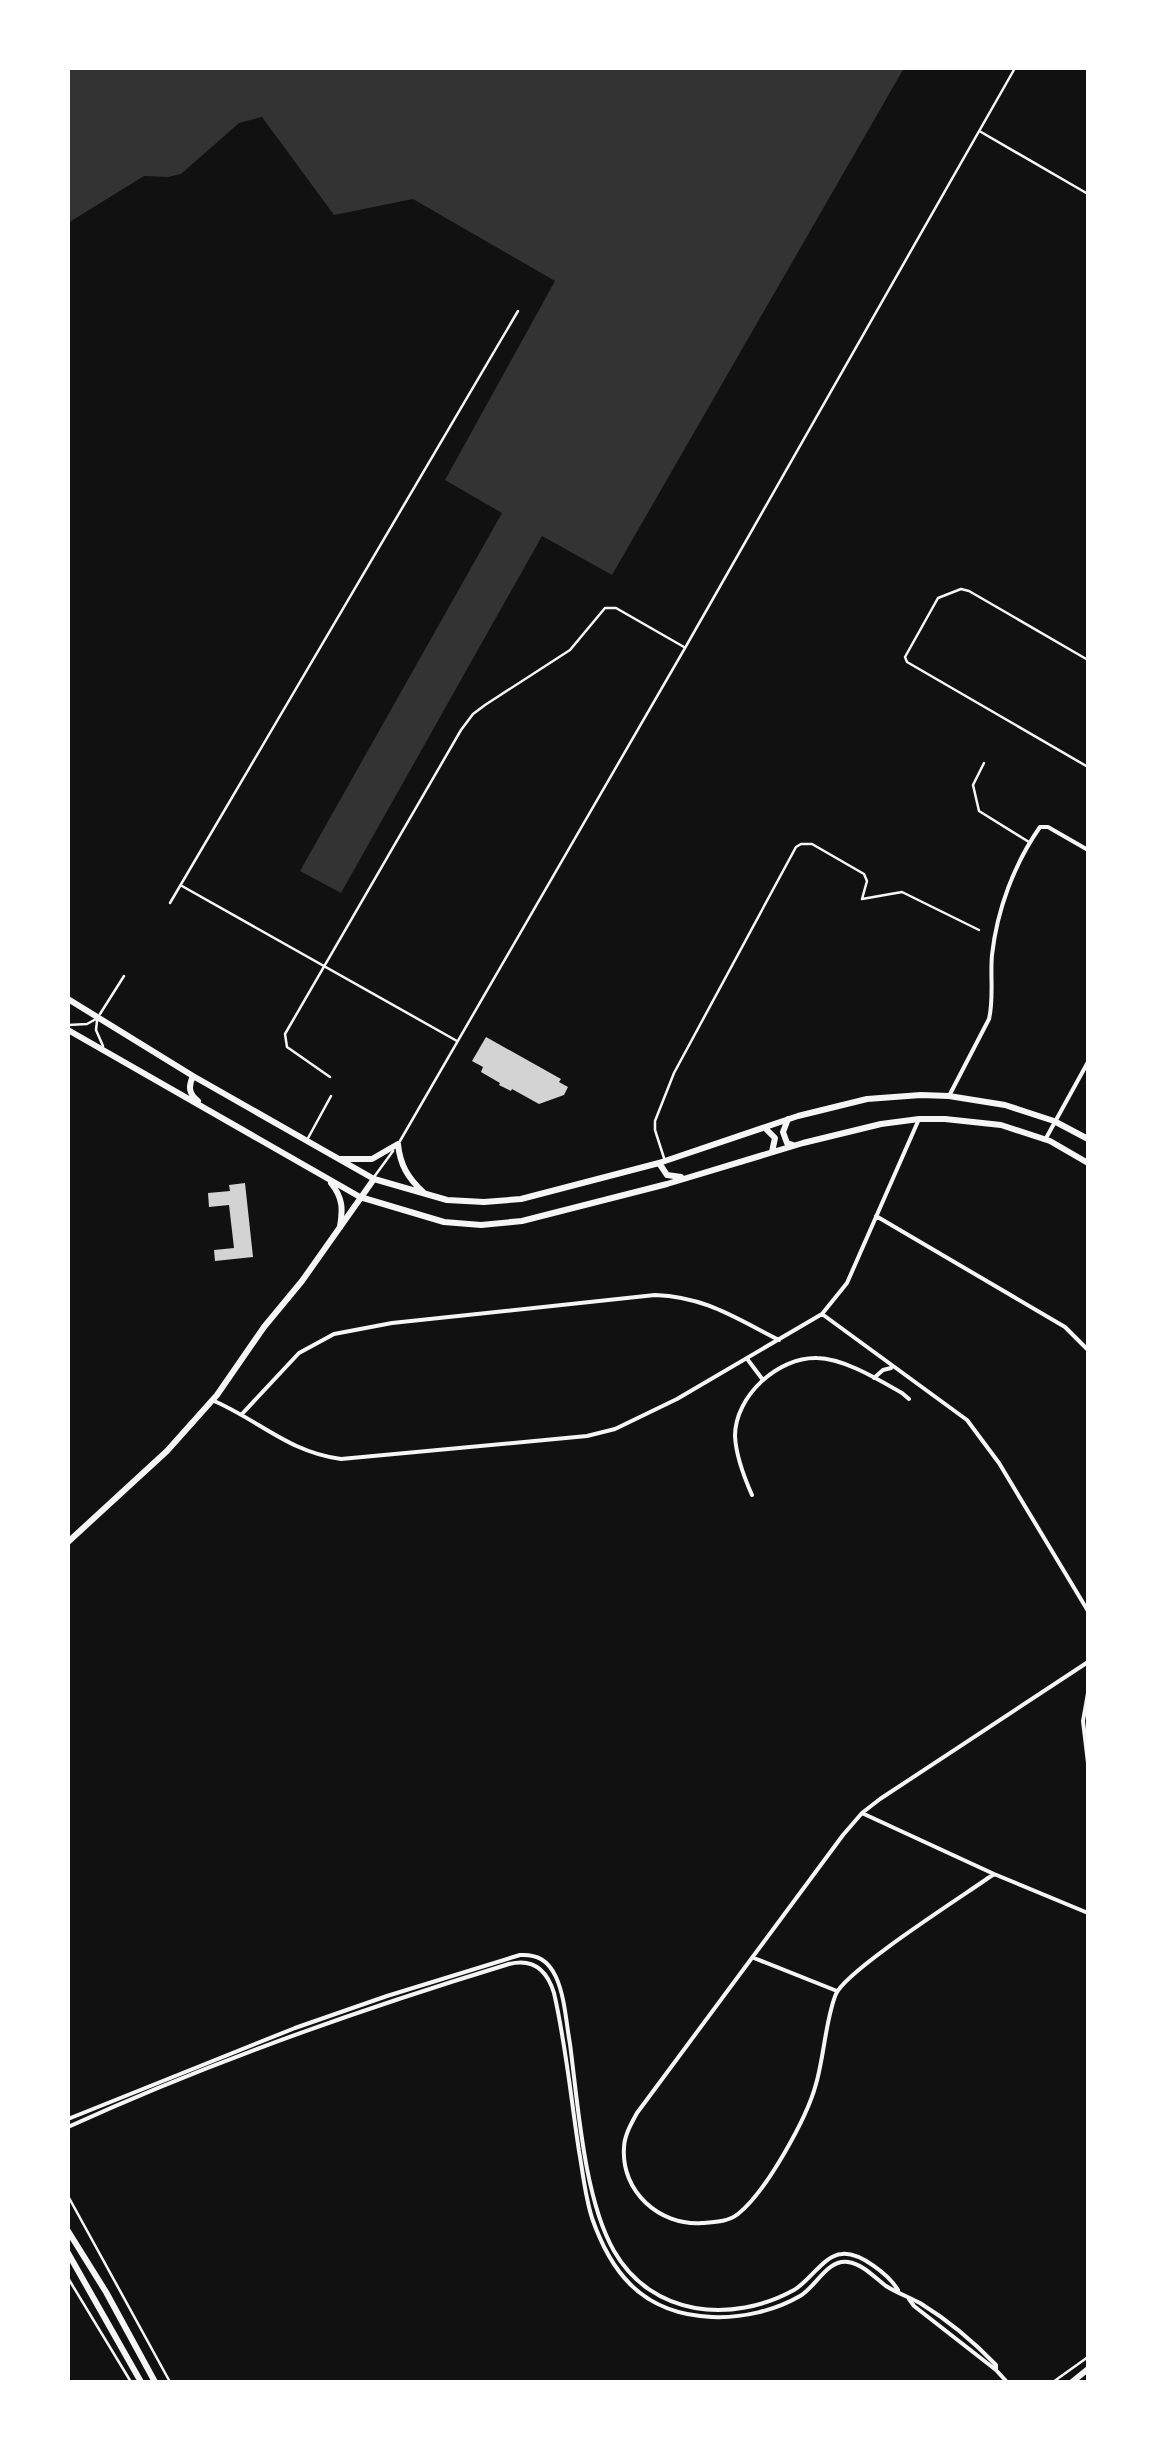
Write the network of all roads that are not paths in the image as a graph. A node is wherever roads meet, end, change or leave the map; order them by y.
1 (1015, 68) edge
2 (980, 132) junction
3 (1088, 194) edge
4 (518, 310) dead end
5 (685, 648) junction
6 (1088, 660) edge
7 (984, 762) dead end
8 (1088, 767) edge
9 (1030, 842) junction
10 (1088, 850) edge
11 (181, 886) junction
12 (170, 903) dead end
13 (979, 930) dead end
14 (324, 966) junction
15 (124, 976) dead end
16 (68, 1000) edge
17 (97, 1019) junction
18 (68, 1027) edge
19 (457, 1041) junction
20 (111, 1055) junction
21 (1088, 1062) edge
22 (194, 1076) junction
23 (330, 1077) dead end
24 (330, 1096) dead end
25 (948, 1096) junction
26 (210, 1112) junction
27 (788, 1119) junction
28 (919, 1120) junction
29 (1054, 1121) junction
30 (764, 1127) junction
31 (1088, 1139) edge
32 (1045, 1140) junction
33 (307, 1141) junction
34 (398, 1144) junction
35 (794, 1146) junction
36 (772, 1152) junction
37 (338, 1159) junction
38 (662, 1162) junction
39 (1088, 1163) edge
40 (688, 1177) junction
41 (327, 1178) junction
42 (374, 1178) junction
43 (426, 1194) junction
44 (360, 1197) junction
45 (876, 1216) junction
46 (340, 1227) junction
47 (822, 1314) junction
48 (779, 1340) junction
49 (1088, 1350) edge
50 (747, 1360) junction
51 (894, 1368) junction
52 (874, 1378) junction
53 (763, 1380) junction
54 (909, 1399) dead end
55 (212, 1400) junction
56 (242, 1414) junction
57 (752, 1495) dead end
58 (68, 1542) edge
59 (1088, 1610) edge
60 (1088, 1662) edge
61 (1081, 1667) junction
62 (1088, 1671) edge
63 (1088, 1693) edge
64 (1088, 1763) edge
65 (862, 1814) junction
66 (994, 1874) junction
67 (1088, 1913) edge
68 (754, 1958) junction
69 (837, 1991) junction
70 (68, 2119) edge
71 (68, 2127) edge
72 (68, 2231) edge
73 (68, 2253) edge
74 (899, 2291) junction
75 (1088, 2369) edge
76 (141, 2382) edge
77 (156, 2382) edge
78 (1008, 2382) edge
79 (1072, 2382) edge

1 - 2 lane
2 - 3 lane
2 - 5 lane
4 - 11 lane
5 - 14 lane
5 - 19 lane
6 - 8 lane
7 - 9 lane
9 - 10 street
9 - 25 street
11 - 12 lane
11 - 14 lane
13 - 38 lane
14 - 19 lane
14 - 23 lane
15 - 17 lane
16 - 17 main road
17 - 18 lane
17 - 20 lane
17 - 22 main road
18 - 20 main road
19 - 34 lane
20 - 26 main road
21 - 29 street
22 - 26 main road
22 - 33 main road
24 - 33 lane
25 - 27 main road
25 - 29 main road
26 - 41 main road
27 - 30 main road
27 - 35 main road
28 - 32 main road
28 - 35 main road
28 - 45 street
29 - 31 main road
29 - 32 street
30 - 36 main road
30 - 38 main road
32 - 39 main road
33 - 37 main road
34 - 37 main road
34 - 42 lane
34 - 43 main road
35 - 36 main road
36 - 40 main road
37 - 42 main road
38 - 40 main road
38 - 43 main road
40 - 44 main road
41 - 44 main road
41 - 46 main road
42 - 43 main road
42 - 44 main road
44 - 46 main road
45 - 47 street
45 - 49 street
46 - 55 main road
47 - 48 street
47 - 51 street
48 - 50 street
48 - 56 street
50 - 53 street
50 - 56 street
51 - 52 street
51 - 59 street
52 - 53 street
52 - 54 street
53 - 57 street
55 - 56 street
55 - 58 main road
60 - 61 street
61 - 62 street
61 - 65 street
63 - 64 street
65 - 66 street
65 - 68 street
66 - 67 street
66 - 69 street
68 - 69 street
68 - 69 street
70 - 74 street
71 - 74 street
72 - 77 main road
73 - 76 main road
74 - 78 street
75 - 79 main road

